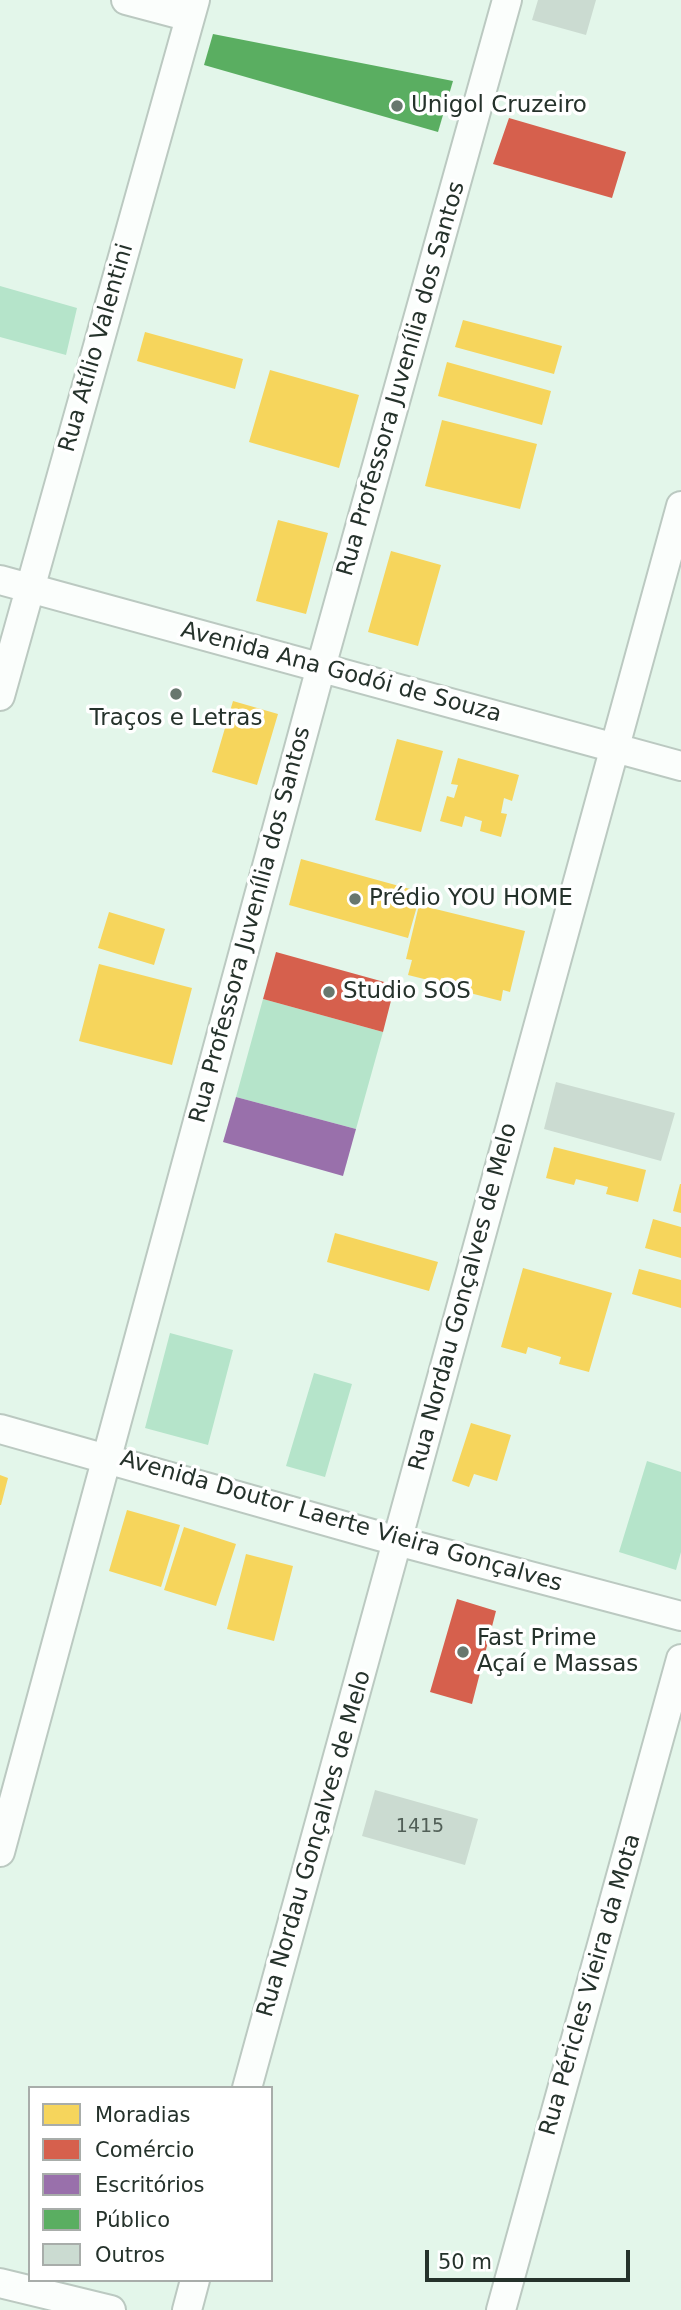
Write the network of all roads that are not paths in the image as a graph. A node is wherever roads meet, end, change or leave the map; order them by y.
1 (126, 0) edge
2 (507, 0) edge
3 (192, 9) edge
4 (681, 506) edge
5 (0, 580) edge
6 (29, 589) junction
7 (321, 667) junction
8 (0, 696) edge
9 (614, 747) junction
10 (681, 766) edge
11 (0, 1429) edge
12 (108, 1457) junction
13 (397, 1541) junction
14 (681, 1616) edge
15 (681, 1659) edge
16 (0, 1852) edge
17 (248, 2086) edge
18 (194, 2282) edge
19 (0, 2283) edge
20 (111, 2310) edge
21 (187, 2310) edge
22 (501, 2310) edge

1 - 3 street
2 - 7 street, Rua Professora Juvenília dos Santos
3 - 6 street, Rua Atílio Valentini
4 - 9 street, Rua Nordau Gonçalves de Melo
5 - 6 street, Avenida Ana Godói de Souza
6 - 7 street, Avenida Ana Godói de Souza
6 - 8 street, Rua Atílio Valentini
7 - 9 street, Avenida Ana Godói de Souza
7 - 12 street, Rua Professora Juvenília dos Santos
9 - 10 street, Avenida Ana Godói de Souza
9 - 13 street, Rua Nordau Gonçalves de Melo
11 - 12 street, Avenida Doutor Laerte Vieira Gonçalves
12 - 13 street, Avenida Doutor Laerte Vieira Gonçalves
12 - 16 street, Rua Professora Juvenília dos Santos
13 - 14 street, Avenida Doutor Laerte Vieira Gonçalves
13 - 17 street, Rua Nordau Gonçalves de Melo
15 - 22 street, Rua Péricles Vieira da Mota
18 - 21 street
19 - 20 street

